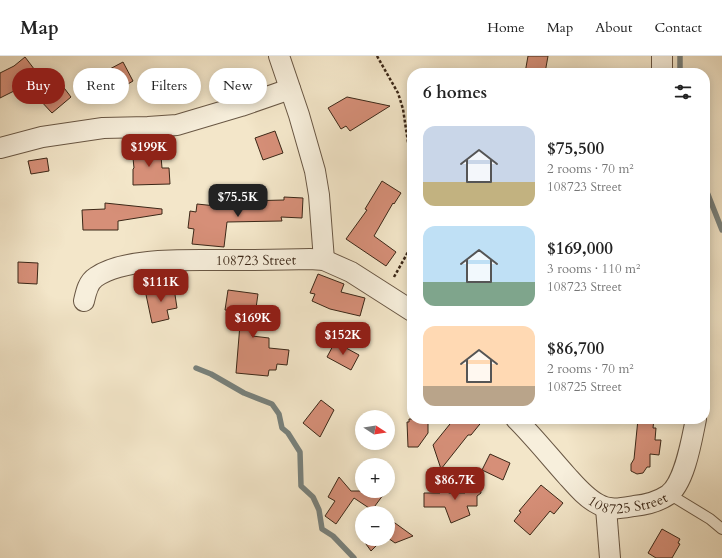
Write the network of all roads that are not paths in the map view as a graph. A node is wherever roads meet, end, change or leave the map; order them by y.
1 (279, 56) edge
2 (662, 56) edge
3 (662, 68) edge
4 (290, 89) junction
5 (0, 148) edge
6 (324, 260) junction
7 (84, 301) dead end
8 (407, 308) edge
9 (520, 424) edge
10 (695, 424) edge
11 (669, 494) junction
12 (606, 508) junction
13 (722, 529) edge
14 (610, 558) edge

1 - 4 street
2 - 3 street
4 - 5 street
4 - 6 street
6 - 7 street, 108723 Street
6 - 8 street
9 - 12 street, 108725 Street
10 - 11 street, 108725 Street
11 - 12 street, 108725 Street
11 - 13 lane
12 - 14 street

